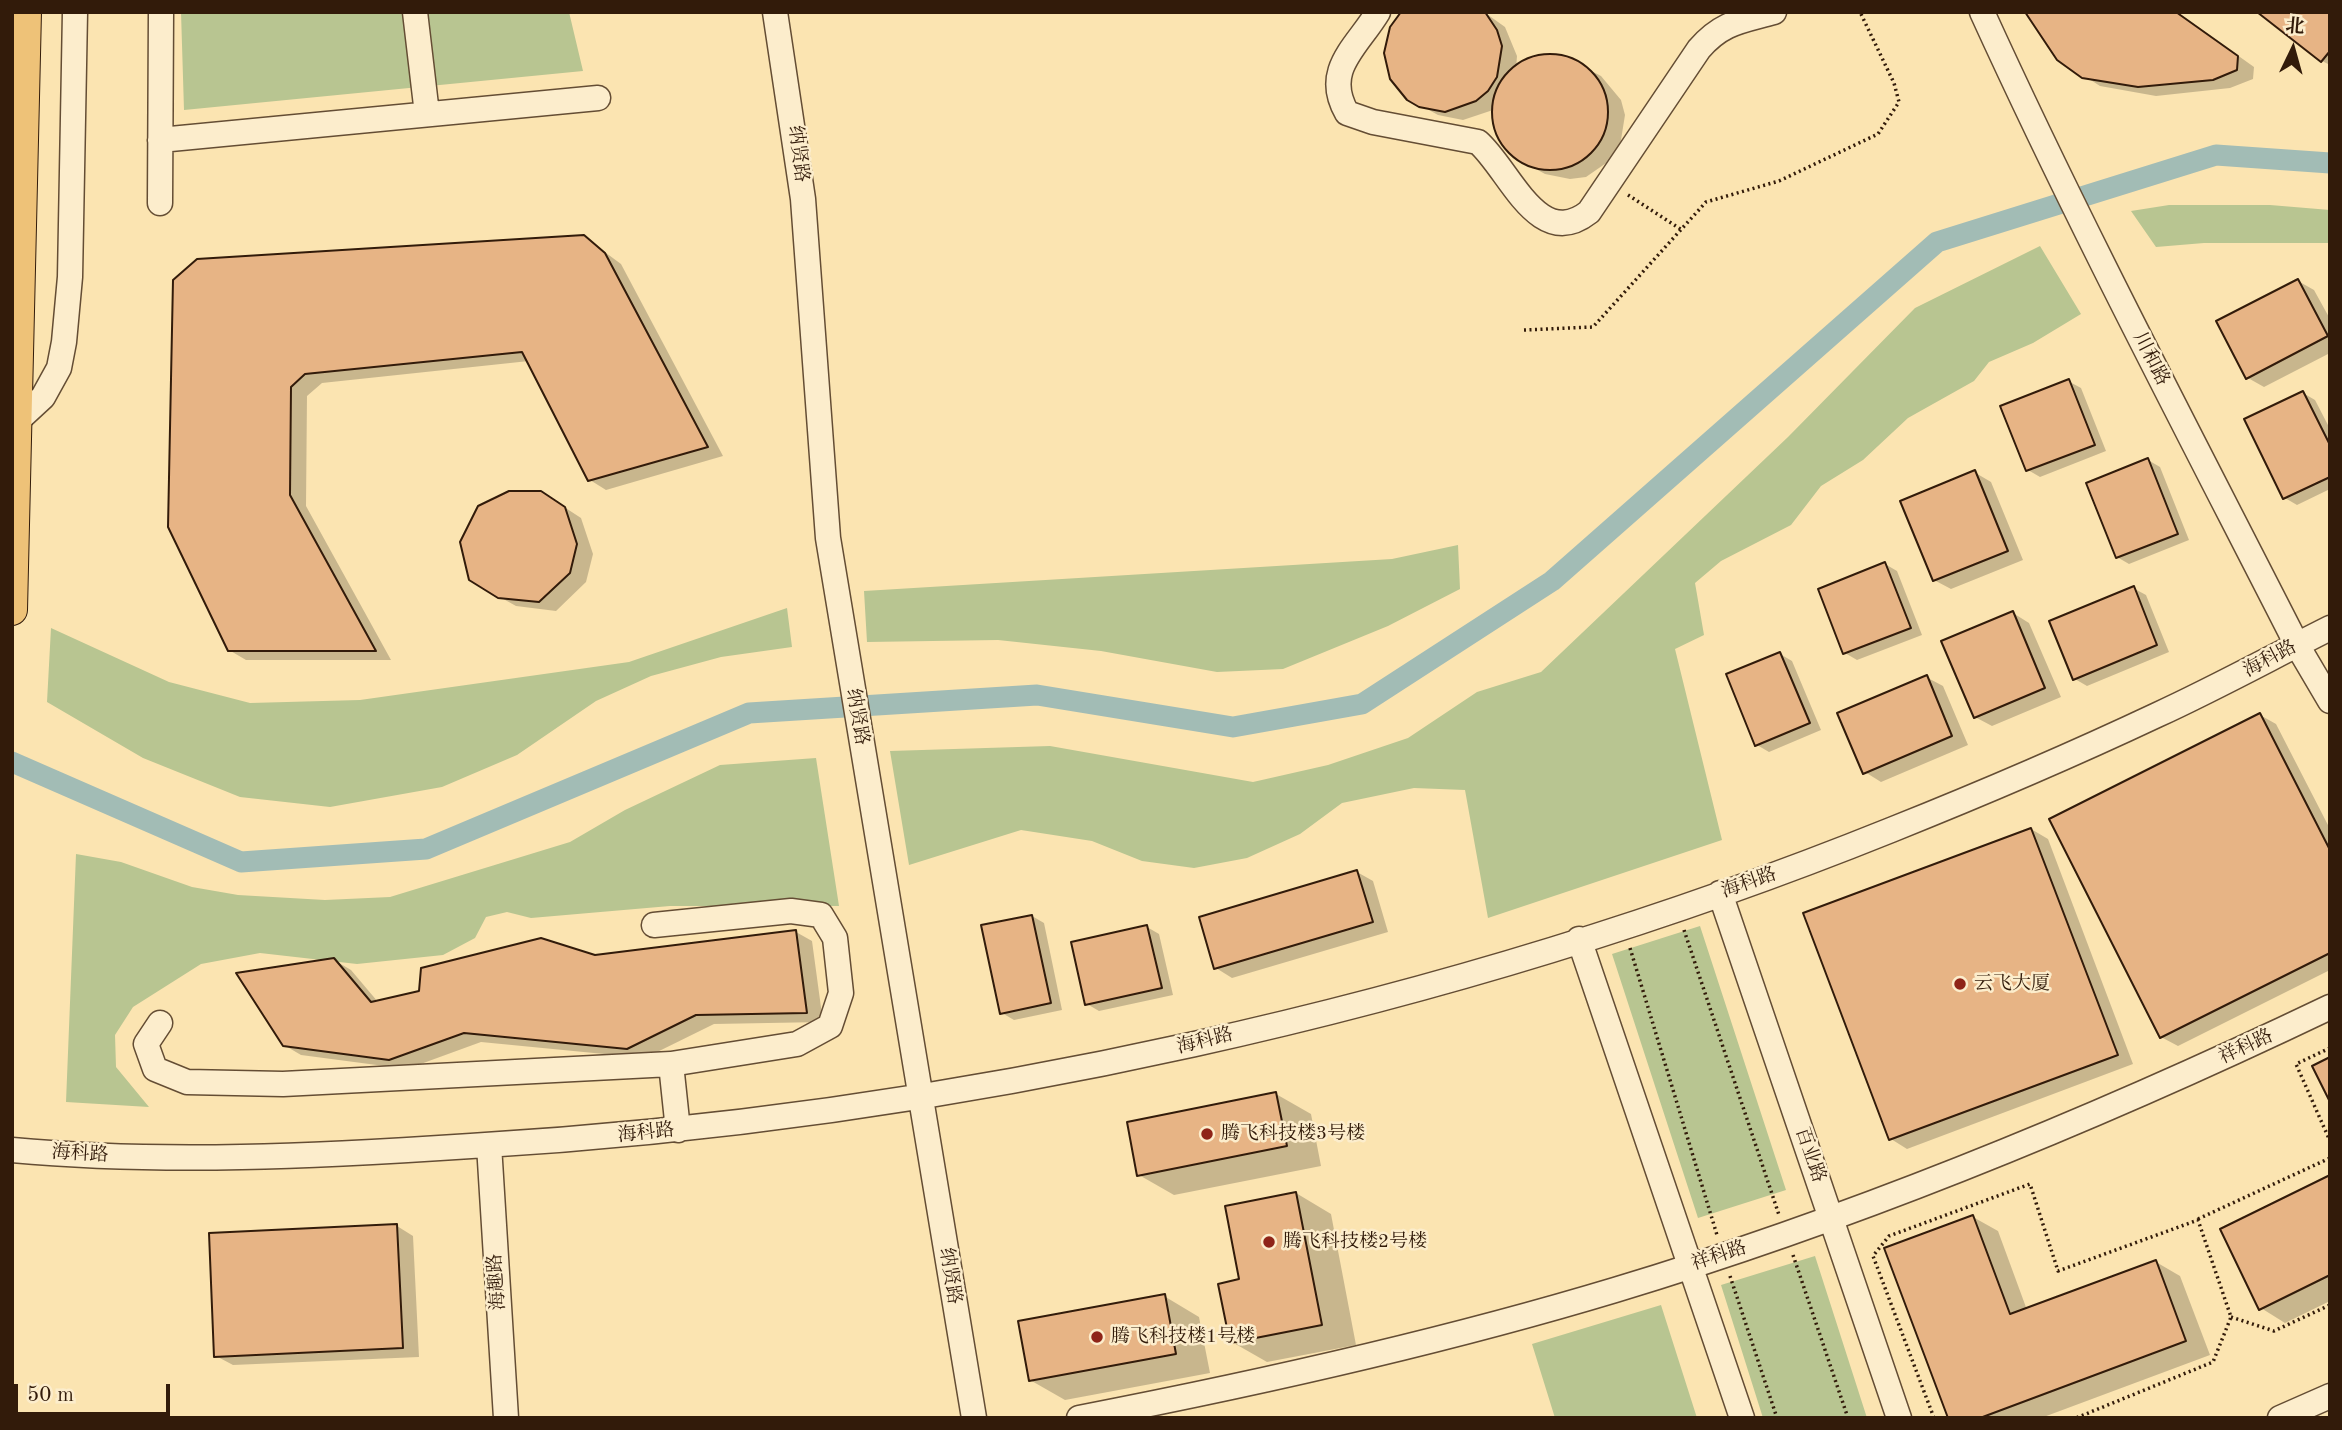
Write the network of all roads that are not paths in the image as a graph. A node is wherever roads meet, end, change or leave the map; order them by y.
1 (26, 12) edge
2 (75, 12) edge
3 (161, 12) edge
4 (415, 12) edge
5 (775, 12) edge
6 (1378, 12) edge
7 (1774, 12) edge
8 (1982, 12) edge
9 (598, 98) dead end
10 (427, 114) junction
11 (160, 139) junction
12 (160, 203) dead end
13 (17, 421) junction
14 (12, 610) edge
15 (2330, 628) edge
16 (2297, 645) junction
17 (2330, 701) edge
18 (1720, 893) junction
19 (654, 925) dead end
20 (1579, 940) junction
21 (2330, 1007) edge
22 (160, 1023) dead end
23 (671, 1064) junction
24 (920, 1094) junction
25 (678, 1130) junction
26 (489, 1145) junction
27 (12, 1150) edge
28 (1831, 1217) junction
29 (1690, 1265) junction
30 (2330, 1396) edge
31 (506, 1418) edge
32 (974, 1418) edge
33 (1079, 1418) edge
34 (1742, 1418) edge
35 (1899, 1418) edge
36 (2280, 1418) edge

1 - 13 main road
2 - 13 street
3 - 11 street
4 - 10 street
5 - 24 street, 纳贤路
6 - 7 street
8 - 16 street, 川和路
9 - 10 street
10 - 11 street
11 - 12 street
13 - 14 main road
15 - 16 street, 海科路
16 - 17 street, 川和路
16 - 18 street, 海科路
18 - 20 street, 海科路
18 - 28 street, 百业路
19 - 23 street
20 - 24 street, 海科路
20 - 29 street
21 - 28 street, 祥科路
22 - 23 street
23 - 25 street
24 - 25 street, 海科路
24 - 32 street, 纳贤路
25 - 26 street, 海科路
26 - 27 street, 海科路
26 - 31 street, 海趣路
28 - 29 street, 祥科路
28 - 35 street, 百业路
29 - 33 street, 祥科路
29 - 34 street
30 - 36 street

